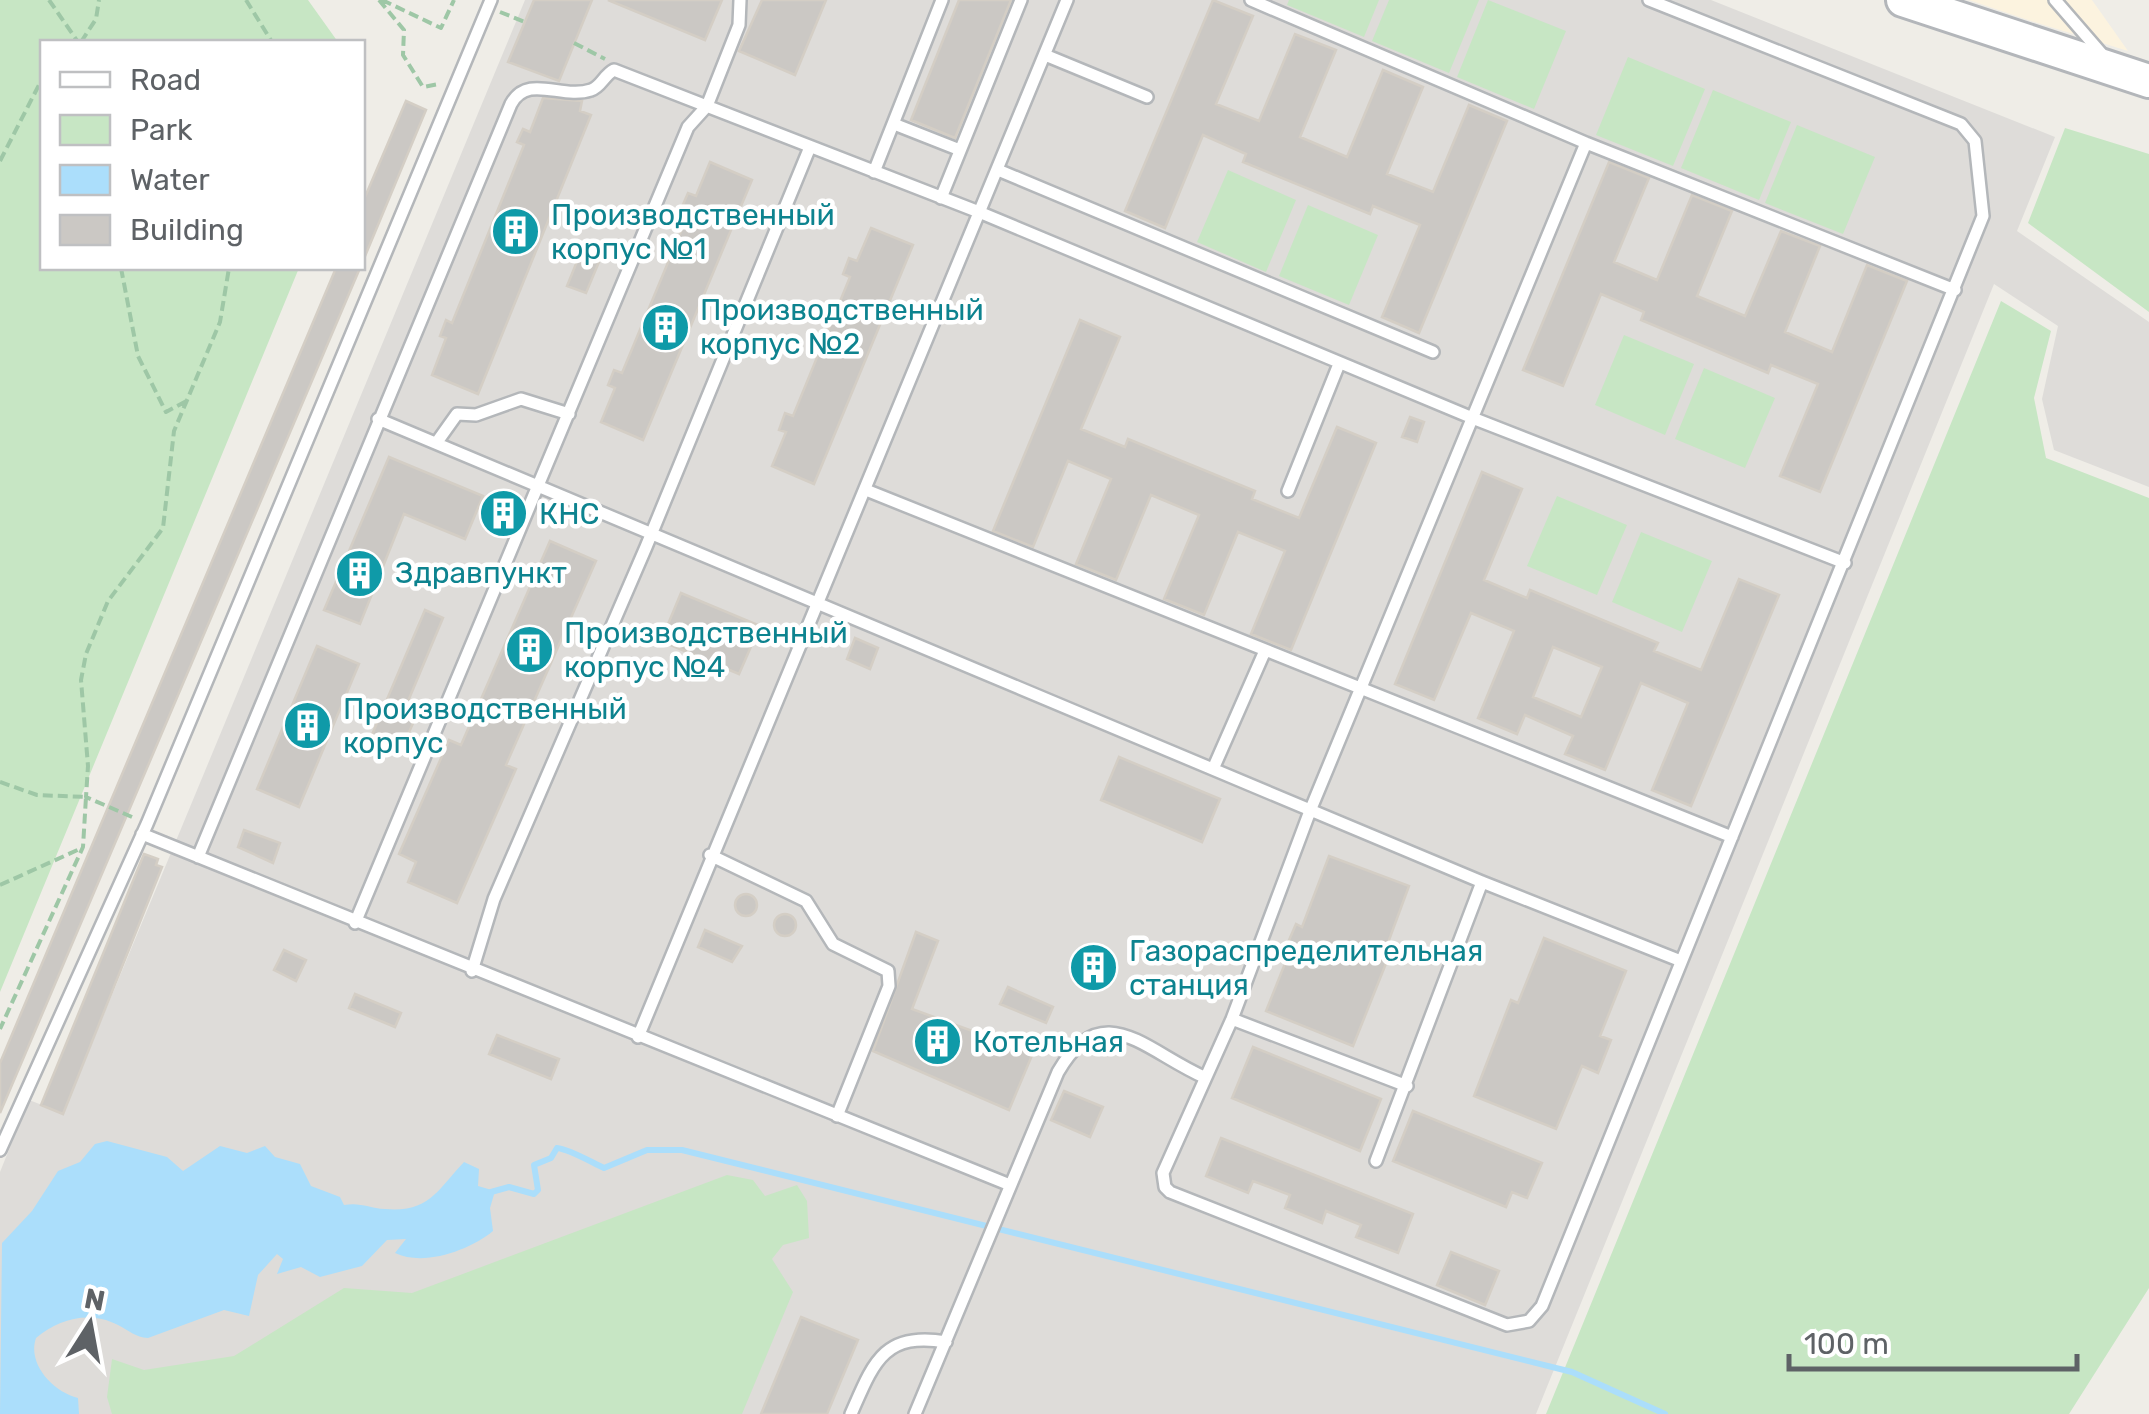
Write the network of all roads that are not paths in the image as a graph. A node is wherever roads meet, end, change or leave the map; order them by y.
1 (491, 0) edge
2 (740, 0) edge
3 (942, 0) edge
4 (1021, 0) edge
5 (1067, 0) edge
6 (1251, 0) edge
7 (1649, 0) edge
8 (1903, 0) edge
9 (2055, 0) edge
10 (1044, 55) junction
11 (2149, 79) edge
12 (1147, 96) dead end
13 (706, 106) junction
14 (894, 124) junction
15 (1586, 143) junction
16 (810, 146) junction
17 (960, 150) junction
18 (998, 170) junction
19 (874, 172) junction
20 (941, 198) junction
21 (979, 212) junction
22 (1955, 290) junction
23 (1433, 352) dead end
24 (1339, 364) junction
25 (569, 414) junction
26 (1475, 419) junction
27 (378, 420) junction
28 (437, 442) junction
29 (538, 485) junction
30 (866, 490) junction
31 (1288, 491) dead end
32 (652, 532) junction
33 (1844, 563) junction
34 (818, 604) junction
35 (1264, 653) junction
36 (1362, 692) junction
37 (1213, 769) junction
38 (1310, 811) junction
39 (144, 829) junction
40 (1732, 837) junction
41 (710, 856) junction
42 (198, 858) junction
43 (1482, 882) junction
44 (356, 923) junction
45 (1681, 960) junction
46 (472, 970) junction
47 (1232, 1019) junction
48 (638, 1036) junction
49 (1204, 1077) junction
50 (1407, 1086) junction
51 (837, 1116) junction
52 (0, 1150) edge
53 (1376, 1161) dead end
54 (1010, 1184) junction
55 (946, 1342) junction
56 (851, 1414) edge
57 (915, 1414) edge

1 - 39 lane
2 - 13 lane
3 - 14 lane
4 - 17 lane
5 - 10 lane
6 - 15 lane
7 - 22 lane
8 - 11 main road
9 - 11 lane
10 - 12 lane
10 - 18 lane
13 - 16 lane
13 - 25 lane
13 - 27 lane
14 - 17 lane
14 - 19 lane
15 - 22 lane
15 - 26 lane
16 - 19 lane
16 - 32 lane
17 - 20 lane
18 - 21 lane
18 - 23 lane
19 - 20 lane
20 - 21 lane
21 - 24 lane
21 - 30 lane
22 - 33 lane
24 - 26 lane
24 - 31 lane
25 - 28 lane
25 - 29 lane
26 - 33 lane
26 - 36 lane
27 - 28 lane
27 - 42 lane
28 - 29 lane
29 - 32 lane
29 - 44 lane
30 - 34 lane
30 - 35 lane
32 - 34 lane
32 - 46 lane
33 - 40 lane
34 - 37 lane
34 - 41 lane
35 - 36 lane
35 - 37 lane
36 - 38 lane
36 - 40 lane
37 - 38 lane
38 - 43 lane
38 - 47 lane
39 - 42 lane
39 - 52 lane
40 - 45 lane
41 - 48 lane
41 - 51 lane
42 - 44 lane
43 - 45 lane
43 - 50 lane
44 - 46 lane
45 - 49 lane
46 - 48 lane
47 - 49 lane
47 - 50 lane
48 - 51 lane
49 - 54 lane
50 - 53 lane
51 - 54 lane
54 - 55 lane
55 - 56 lane
55 - 57 lane

